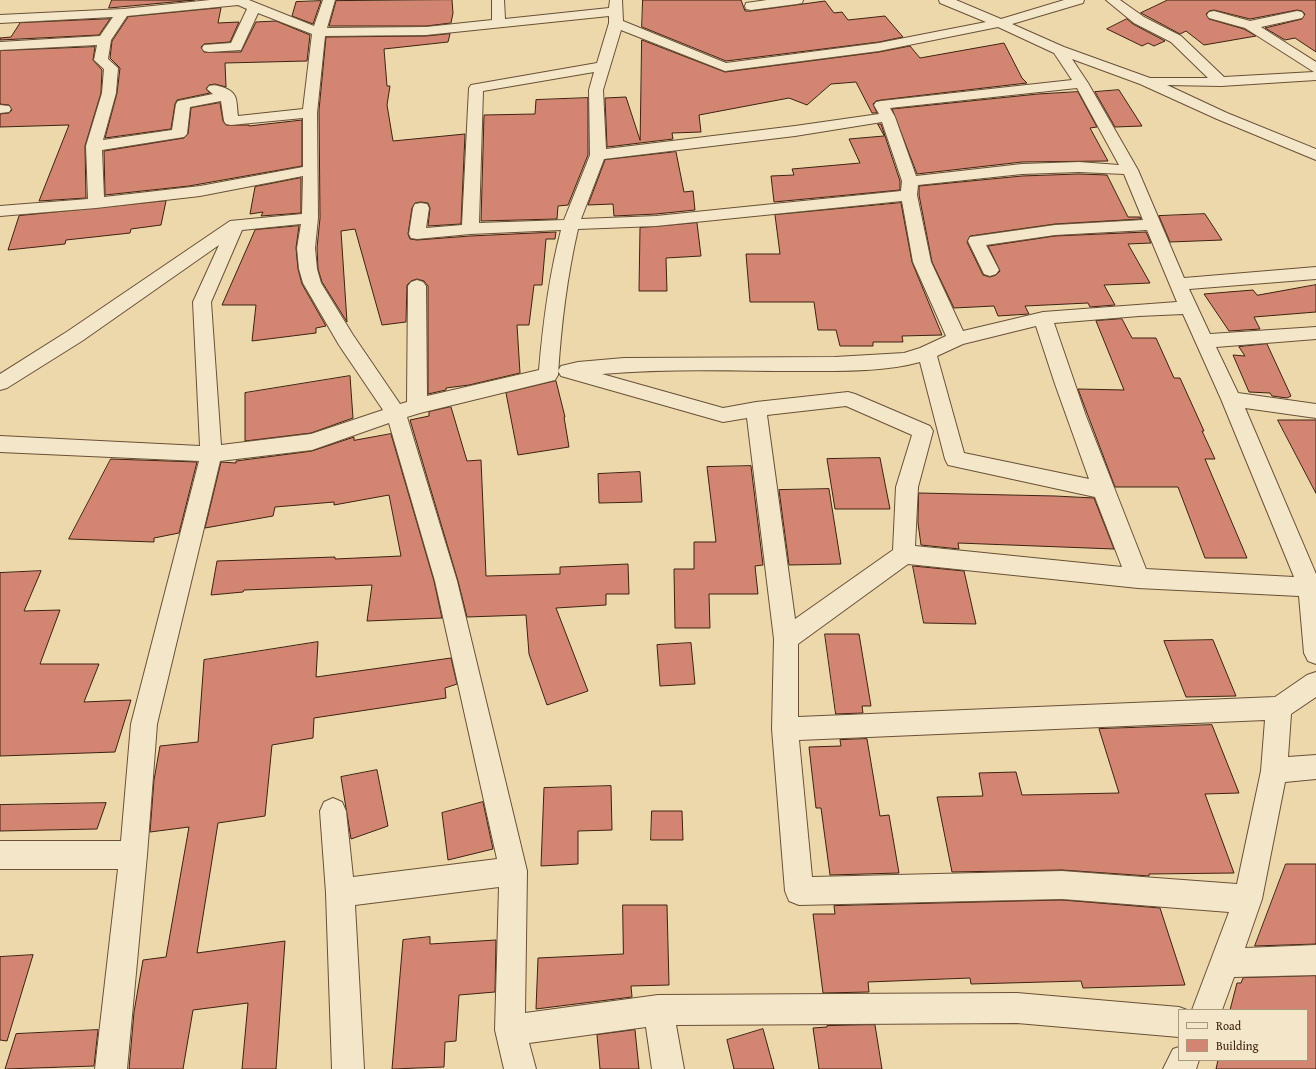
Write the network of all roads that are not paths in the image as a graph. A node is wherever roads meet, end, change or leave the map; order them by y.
1 (329, 0) edge
2 (498, 0) edge
3 (797, 0) edge
4 (945, 0) edge
5 (1078, 0) edge
6 (1112, 0) edge
7 (238, 1) edge
8 (255, 6) junction
9 (751, 6) dead end
10 (616, 11) edge
11 (123, 13) junction
12 (1, 15) edge
13 (1214, 15) dead end
14 (1297, 15) dead end
15 (1000, 23) junction
16 (499, 24) junction
17 (1250, 25) junction
18 (0, 30) edge
19 (319, 32) junction
20 (104, 40) junction
21 (0, 46) edge
22 (209, 48) dead end
23 (1058, 50) junction
24 (602, 66) junction
25 (1316, 68) edge
26 (1316, 76) edge
27 (1145, 81) junction
28 (1221, 82) junction
29 (1081, 83) junction
30 (214, 88) dead end
31 (228, 95) junction
32 (310, 113) junction
33 (888, 117) junction
34 (94, 146) junction
35 (598, 155) junction
36 (1316, 155) edge
37 (311, 170) junction
38 (1130, 170) junction
39 (910, 188) junction
40 (96, 203) junction
41 (421, 208) dead end
42 (0, 211) edge
43 (310, 218) junction
44 (571, 223) junction
45 (1154, 224) junction
46 (236, 225) junction
47 (470, 229) junction
48 (990, 270) dead end
49 (1316, 273) edge
50 (1178, 284) junction
51 (417, 286) dead end
52 (1189, 308) junction
53 (1043, 318) junction
54 (1316, 333) edge
55 (957, 339) junction
56 (1206, 341) junction
57 (926, 353) junction
58 (558, 373) junction
59 (0, 383) edge
60 (1231, 399) junction
61 (417, 406) junction
62 (756, 409) junction
63 (1316, 411) edge
64 (396, 414) junction
65 (0, 444) edge
66 (211, 454) junction
67 (1103, 490) junction
68 (904, 554) junction
69 (1138, 578) junction
70 (1310, 588) junction
71 (786, 639) junction
72 (1316, 653) edge
73 (1316, 683) edge
74 (1279, 708) junction
75 (785, 729) junction
76 (1316, 767) edge
77 (1274, 771) junction
78 (333, 811) dead end
79 (0, 855) edge
80 (134, 855) junction
81 (513, 871) junction
82 (340, 893) junction
83 (1248, 899) junction
84 (1316, 960) edge
85 (1225, 963) junction
86 (1207, 1009) edge
87 (658, 1010) junction
88 (1178, 1022) edge
89 (510, 1030) junction
90 (111, 1069) edge
91 (348, 1069) edge
92 (520, 1069) edge
93 (668, 1069) edge

1 - 19 street
2 - 16 street
3 - 9 street
4 - 15 street
5 - 15 street
6 - 28 street
7 - 8 street
7 - 11 street
8 - 19 street
8 - 22 street
10 - 15 street
10 - 16 street
10 - 24 street
11 - 12 street
11 - 20 street
12 - 18 street
13 - 17 street
14 - 17 street
15 - 23 street
16 - 19 street
17 - 25 street
19 - 32 street
20 - 21 street
20 - 34 street
23 - 27 street
23 - 29 street
24 - 35 street
24 - 47 street
26 - 28 street
27 - 28 street
27 - 36 street
29 - 33 street
29 - 38 street
30 - 31 street
31 - 32 street
31 - 34 street
32 - 37 street
33 - 35 street
33 - 39 street
34 - 40 street
35 - 44 street
37 - 40 street
37 - 43 street
38 - 39 street
38 - 45 street
39 - 44 street
39 - 55 street
40 - 42 street
41 - 47 street
43 - 46 street
43 - 64 street
44 - 47 street
44 - 58 street
45 - 48 street
45 - 50 street
46 - 59 street
46 - 66 street
49 - 50 street
50 - 52 street
51 - 61 street
52 - 53 street
52 - 56 street
53 - 55 street
53 - 67 street
54 - 56 street
55 - 57 street
56 - 60 street
57 - 58 street
57 - 67 street
58 - 61 street
58 - 62 street
60 - 63 street
60 - 70 street
61 - 64 street
62 - 68 street
62 - 71 street
64 - 66 street
64 - 81 street
65 - 66 street
66 - 80 street
67 - 69 street
68 - 69 street
68 - 71 street
69 - 70 street
70 - 72 street
71 - 75 street
73 - 74 street
74 - 75 street
74 - 77 street
75 - 83 street
76 - 77 street
77 - 83 street
78 - 82 street
79 - 80 street
80 - 90 street
81 - 82 street
81 - 89 street
82 - 91 street
83 - 85 street
84 - 85 street
85 - 86 street
87 - 88 street
87 - 89 street
87 - 93 street
89 - 92 street

